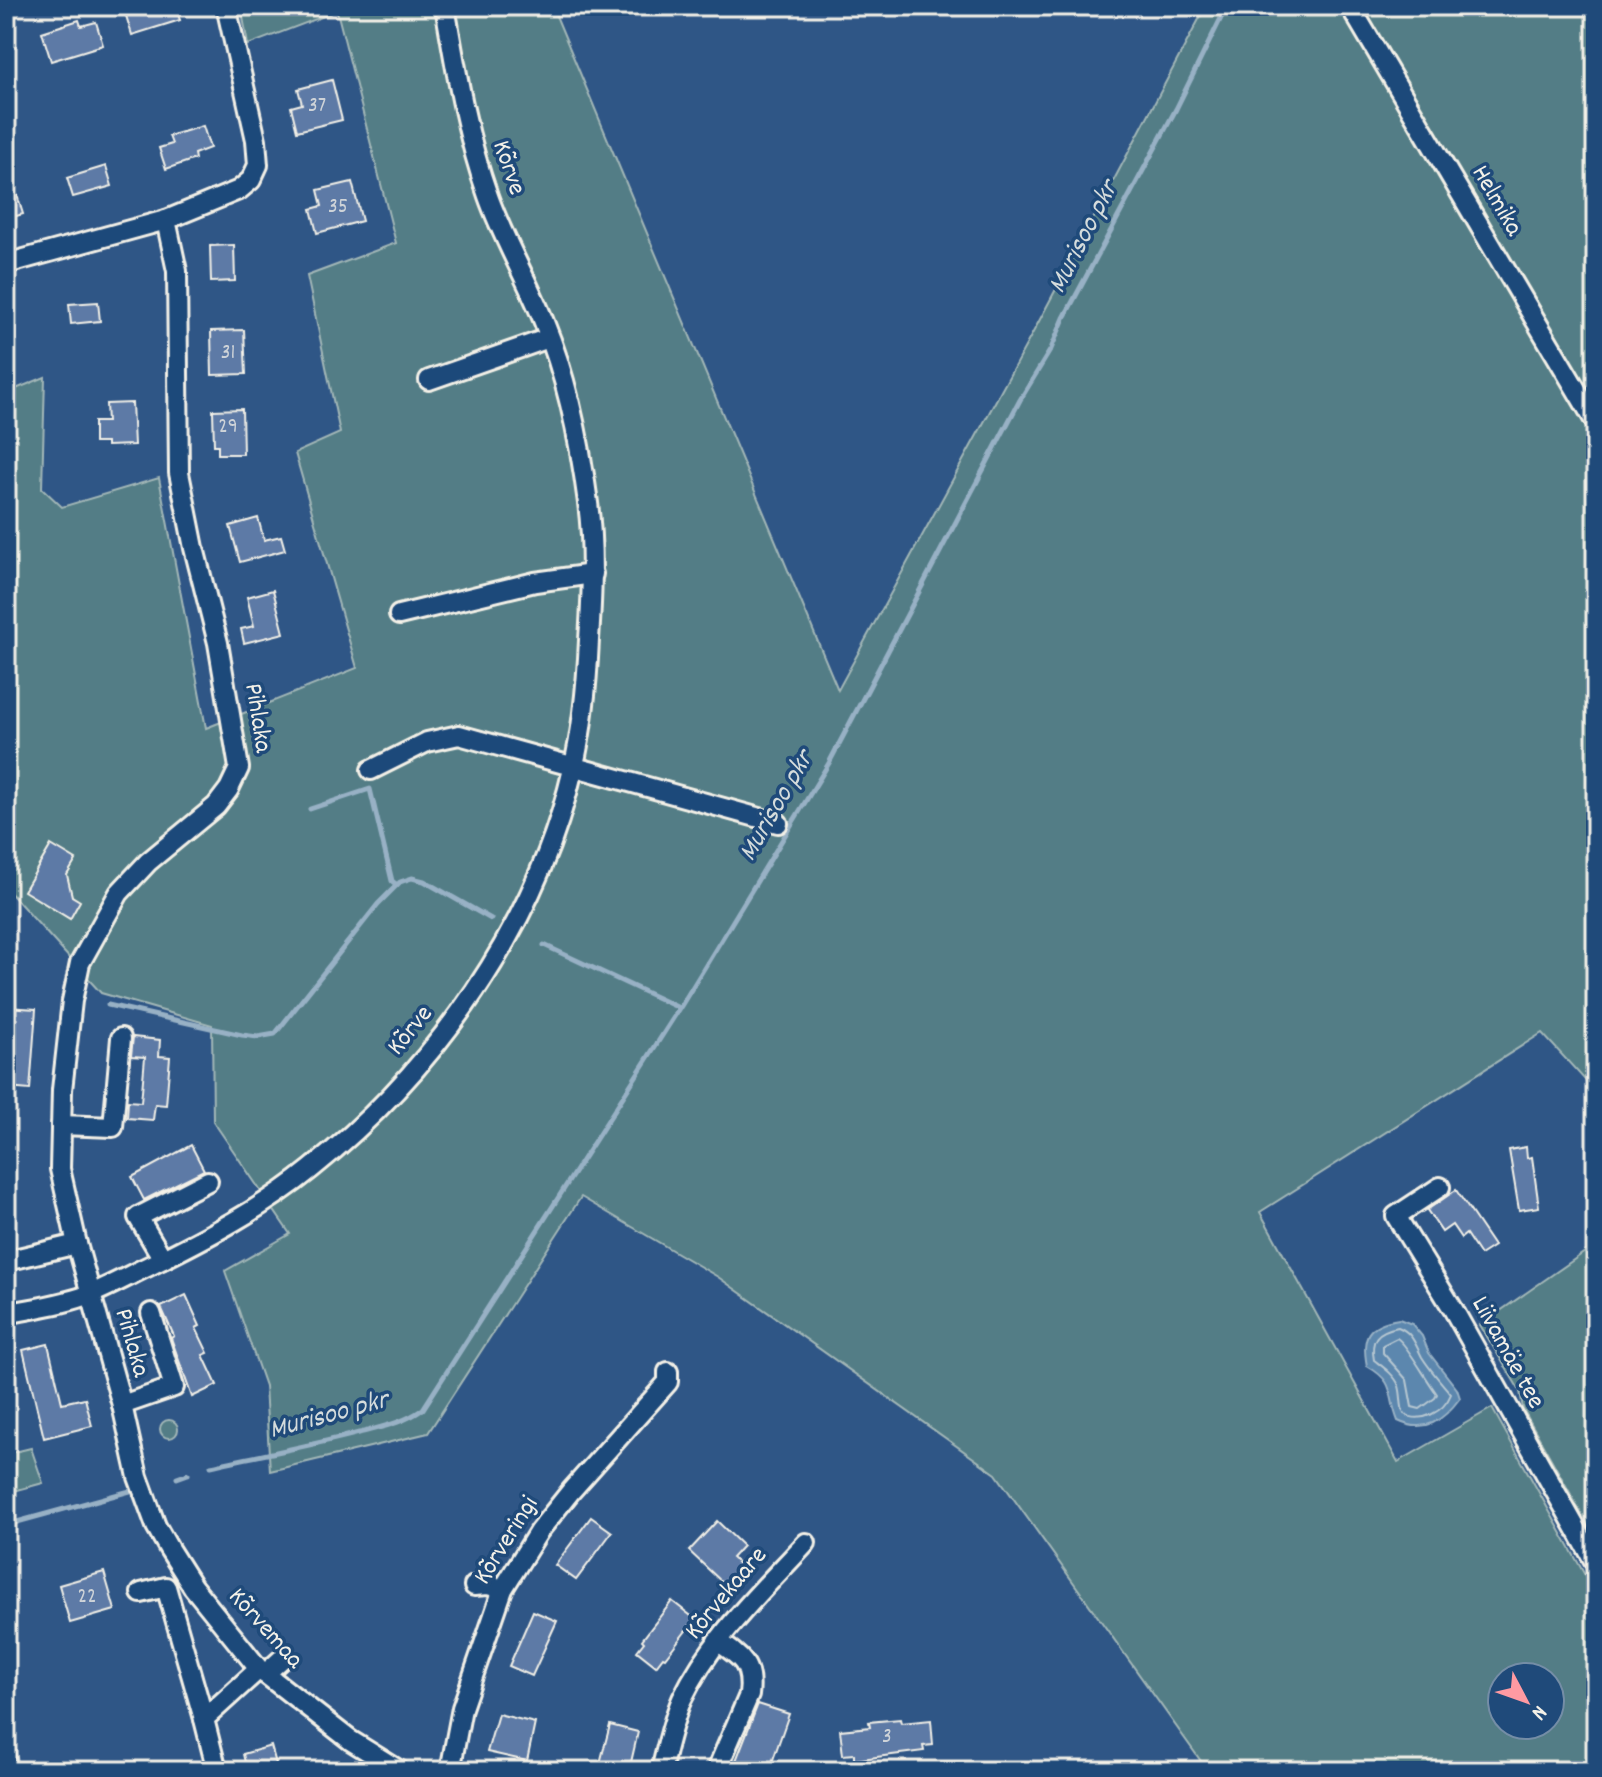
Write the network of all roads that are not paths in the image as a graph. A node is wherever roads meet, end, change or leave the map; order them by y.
1 (226, 6) edge
2 (445, 6) edge
3 (1350, 6) edge
4 (166, 220) junction
5 (6, 264) edge
6 (549, 338) junction
7 (429, 380) dead end
8 (1596, 423) edge
9 (593, 574) junction
10 (399, 615) dead end
11 (573, 768) junction
12 (371, 770) dead end
13 (778, 823) dead end
14 (121, 1038) dead end
15 (61, 1125) junction
16 (208, 1181) dead end
17 (1440, 1187) dead end
18 (77, 1244) junction
19 (163, 1259) junction
20 (6, 1261) edge
21 (91, 1294) junction
22 (151, 1313) dead end
23 (6, 1314) edge
24 (668, 1372) dead end
25 (122, 1405) junction
26 (156, 1526) joint
27 (806, 1543) dead end
28 (1596, 1564) edge
29 (474, 1586) dead end
30 (503, 1589) junction
31 (141, 1593) dead end
32 (717, 1641) junction
33 (285, 1656) dead end
34 (262, 1671) junction
35 (204, 1719) junction
36 (718, 1767) dead end
37 (217, 1771) edge
38 (400, 1771) edge
39 (450, 1771) edge
40 (661, 1771) edge

1 - 4 street
2 - 6 street, Kõrve
3 - 8 street, Helmika
4 - 5 street
4 - 15 street, Pihlaka
6 - 7 street
6 - 9 street, Kõrve
9 - 10 street
9 - 11 street, Kõrve
11 - 12 street
11 - 13 street
11 - 19 street, Kõrve
14 - 15 street
15 - 18 street, Pihlaka
16 - 19 street
17 - 28 street, Liivamäe tee
18 - 20 street
18 - 21 street, Pihlaka
19 - 21 street, Kõrve
21 - 23 street, Kõrve
21 - 25 street, Pihlaka
22 - 25 street
24 - 30 street, Kõrveringi
25 - 26 street, Pihlaka
26 - 34 street, Kõrvemaa
27 - 32 street, Kõrvekaare
29 - 30 street
30 - 39 street, Kõrveringi
31 - 35 street
32 - 36 street
32 - 40 street, Kõrvekaare
33 - 34 street
34 - 35 street
34 - 38 street, Kõrvemaa
35 - 37 street

